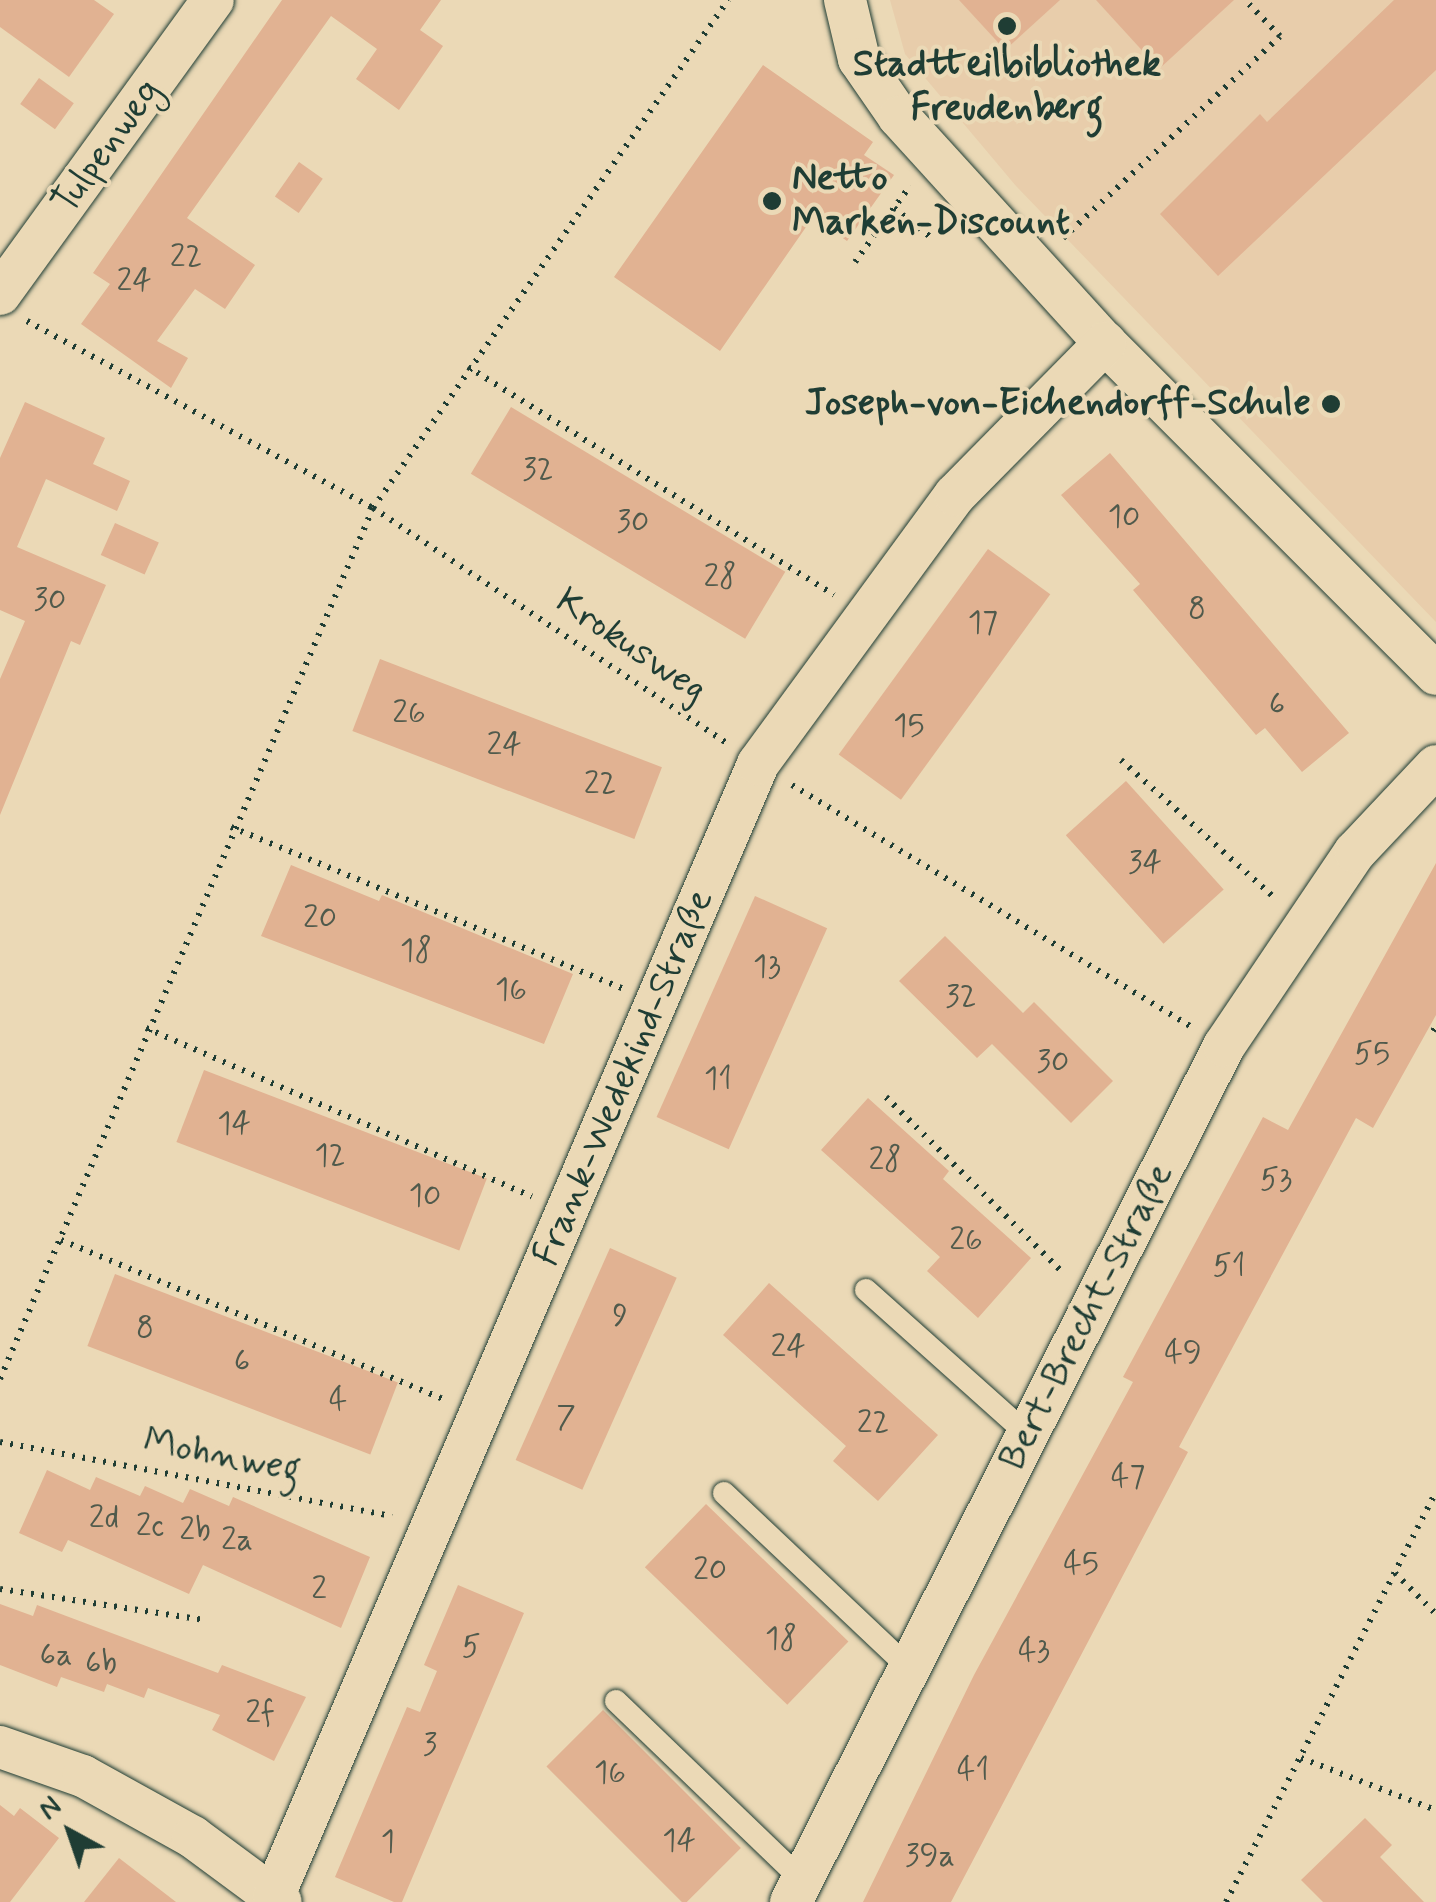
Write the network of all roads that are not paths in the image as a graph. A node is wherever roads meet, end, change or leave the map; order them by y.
1 (213, 0) edge
2 (845, 0) edge
3 (8, 305) edge
4 (1105, 343) junction
5 (1436, 674) edge
6 (1436, 766) edge
7 (866, 1290) dead end
8 (1027, 1434) junction
9 (724, 1493) dead end
10 (909, 1668) junction
11 (616, 1701) dead end
12 (0, 1748) edge
13 (796, 1891) edge
14 (277, 1899) edge

1 - 3 street, Tulpenweg
2 - 4 street
4 - 5 street
4 - 14 street, Frank-Wedekind-Straße
6 - 8 street, Bert-Brecht-Straße
7 - 8 lane
8 - 10 street, Bert-Brecht-Straße
9 - 10 lane
10 - 13 street, Bert-Brecht-Straße
11 - 13 lane
12 - 14 street

